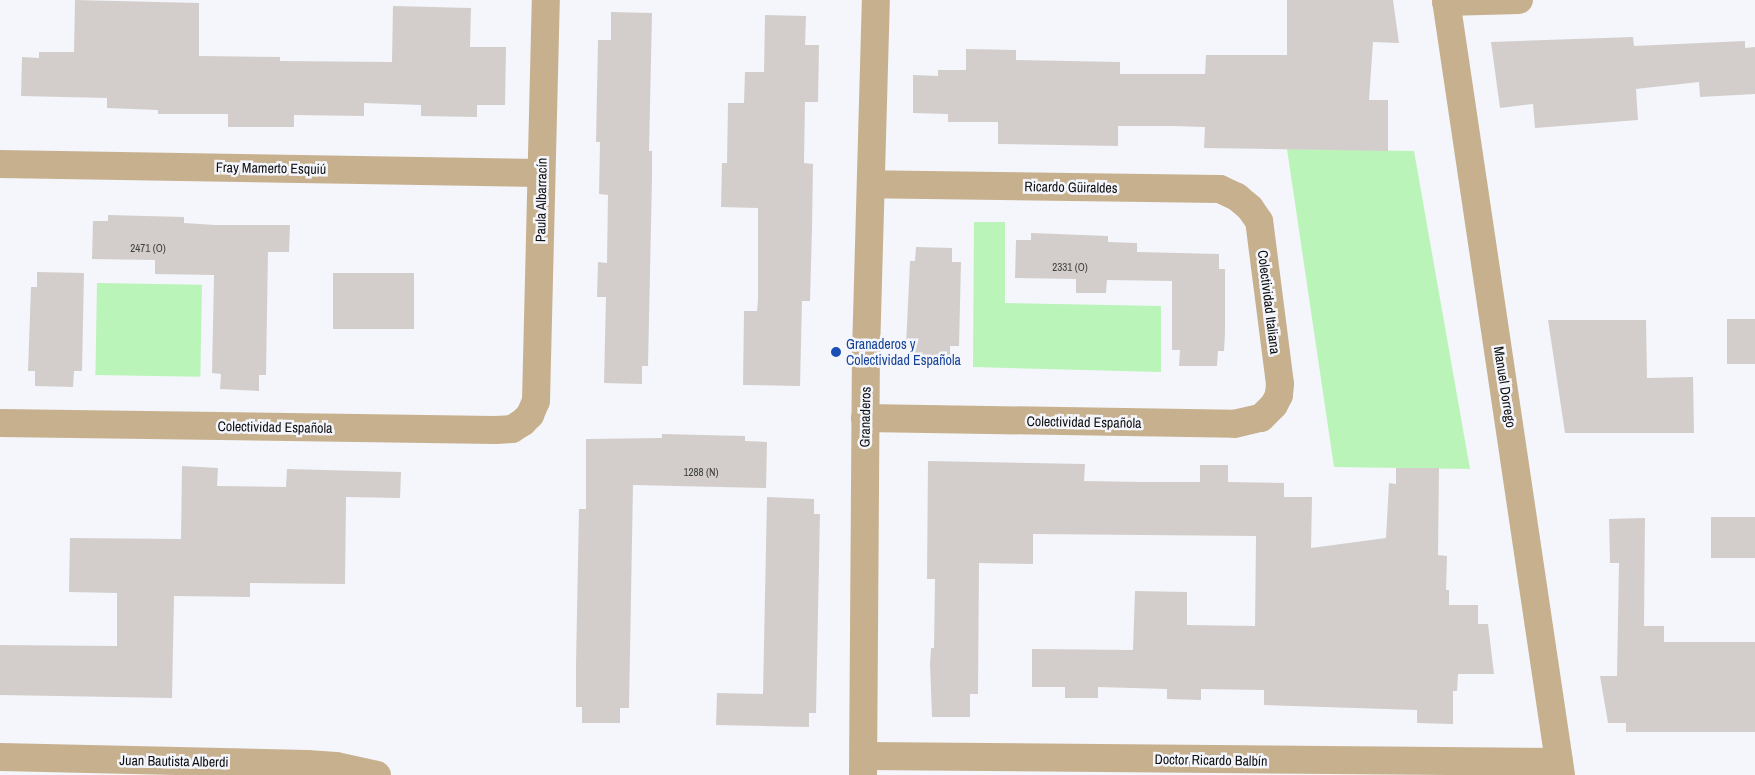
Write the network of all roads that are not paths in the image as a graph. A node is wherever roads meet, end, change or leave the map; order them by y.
1 (546, 0) edge
2 (876, 0) edge
3 (1519, 0) edge
4 (1446, 1) edge
5 (0, 164) edge
6 (541, 173) junction
7 (871, 184) junction
8 (1259, 221) joint
9 (1280, 384) joint
10 (536, 401) joint
11 (865, 418) junction
12 (0, 423) edge
13 (0, 757) edge
14 (864, 765) edge
15 (1213, 767) edge
16 (1560, 769) edge
17 (377, 775) edge

1 - 6 street, Paula Albarracín
2 - 7 street, Granaderos
3 - 4 street
4 - 16 street, Manuel Dorrego
5 - 6 street, Fray Mamerto Esquiú
6 - 10 street, Paula Albarracín
7 - 8 street, Ricardo Güiraldes
7 - 11 street, Granaderos
8 - 9 street, Colectividad Italiana
9 - 11 street, Colectividad Española
10 - 12 street, Colectividad Española
11 - 14 street, Granaderos
13 - 17 street, Juan Bautista Alberdi
14 - 15 street, Doctor Ricardo Balbín
15 - 16 street, Doctor Ricardo Balbín

